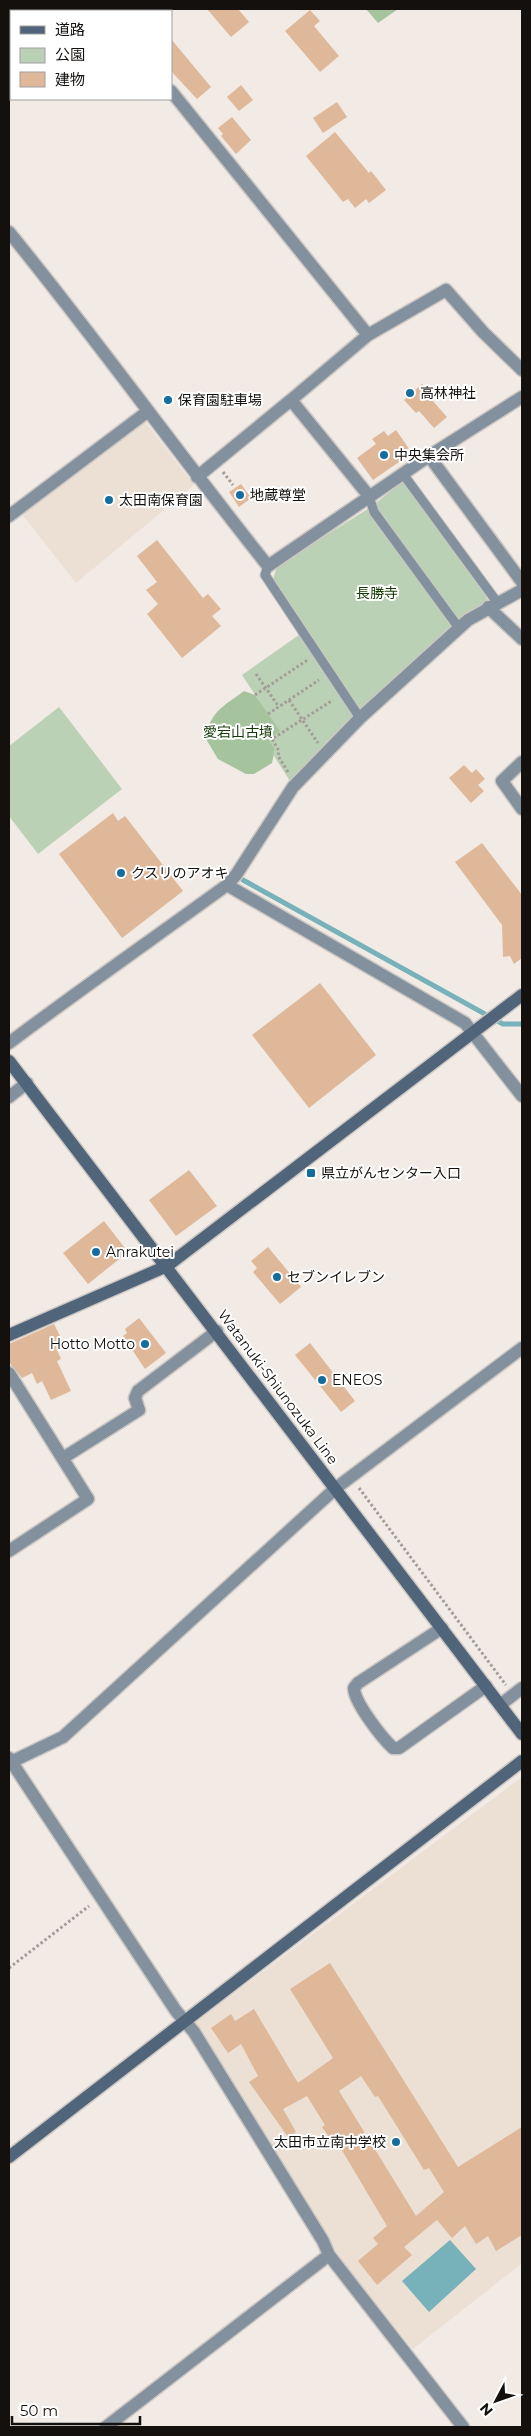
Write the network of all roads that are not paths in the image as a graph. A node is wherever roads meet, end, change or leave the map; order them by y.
1 (172, 91) edge
2 (9, 232) edge
3 (368, 335) junction
4 (522, 370) edge
5 (522, 397) edge
6 (291, 400) junction
7 (147, 412) junction
8 (429, 456) junction
9 (402, 474) junction
10 (197, 477) junction
11 (369, 496) junction
12 (9, 516) edge
13 (268, 566) junction
14 (522, 582) edge
15 (522, 590) edge
16 (494, 604) junction
17 (459, 628) junction
18 (522, 639) edge
19 (360, 718) junction
20 (522, 762) edge
21 (522, 809) edge
22 (227, 884) junction
23 (522, 995) edge
24 (473, 1032) junction
25 (9, 1043) edge
26 (9, 1061) edge
27 (27, 1083) junction
28 (522, 1096) edge
29 (9, 1097) edge
30 (167, 1266) junction
31 (217, 1331) junction
32 (9, 1335) edge
33 (522, 1348) edge
34 (9, 1373) edge
35 (63, 1458) junction
36 (336, 1488) junction
37 (9, 1551) edge
38 (442, 1628) junction
39 (486, 1686) junction
40 (518, 1692) edge
41 (500, 1705) junction
42 (522, 1734) edge
43 (522, 1760) edge
44 (10, 1761) edge
45 (184, 2020) junction
46 (9, 2157) edge
47 (329, 2255) junction
48 (106, 2427) edge
49 (463, 2427) edge

1 - 3 street
2 - 7 street
3 - 4 street
3 - 6 street
5 - 8 street
6 - 10 street
6 - 11 street
7 - 10 street
7 - 12 street
8 - 9 street
8 - 14 street
9 - 11 street
9 - 16 lane
10 - 13 street
11 - 13 street
11 - 17 lane
13 - 19 lane
15 - 16 street
16 - 17 street
16 - 18 street
17 - 19 street
19 - 22 street
20 - 21 street
22 - 24 street
22 - 25 street
23 - 24 street
24 - 28 street
24 - 30 street
26 - 27 street, Watanuki-Shiunozuka Line
27 - 29 street
27 - 30 street, Watanuki-Shiunozuka Line
30 - 31 street, Watanuki-Shiunozuka Line
30 - 32 street
31 - 35 street
31 - 36 street, Watanuki-Shiunozuka Line
33 - 36 street
34 - 35 street
35 - 37 street
36 - 38 street, Watanuki-Shiunozuka Line
36 - 44 street
38 - 39 street, Watanuki-Shiunozuka Line
38 - 39 street
39 - 41 street, Watanuki-Shiunozuka Line
40 - 41 street
41 - 42 street, Watanuki-Shiunozuka Line
43 - 45 street
44 - 45 street
45 - 46 street
45 - 47 street
47 - 48 street
47 - 49 street

